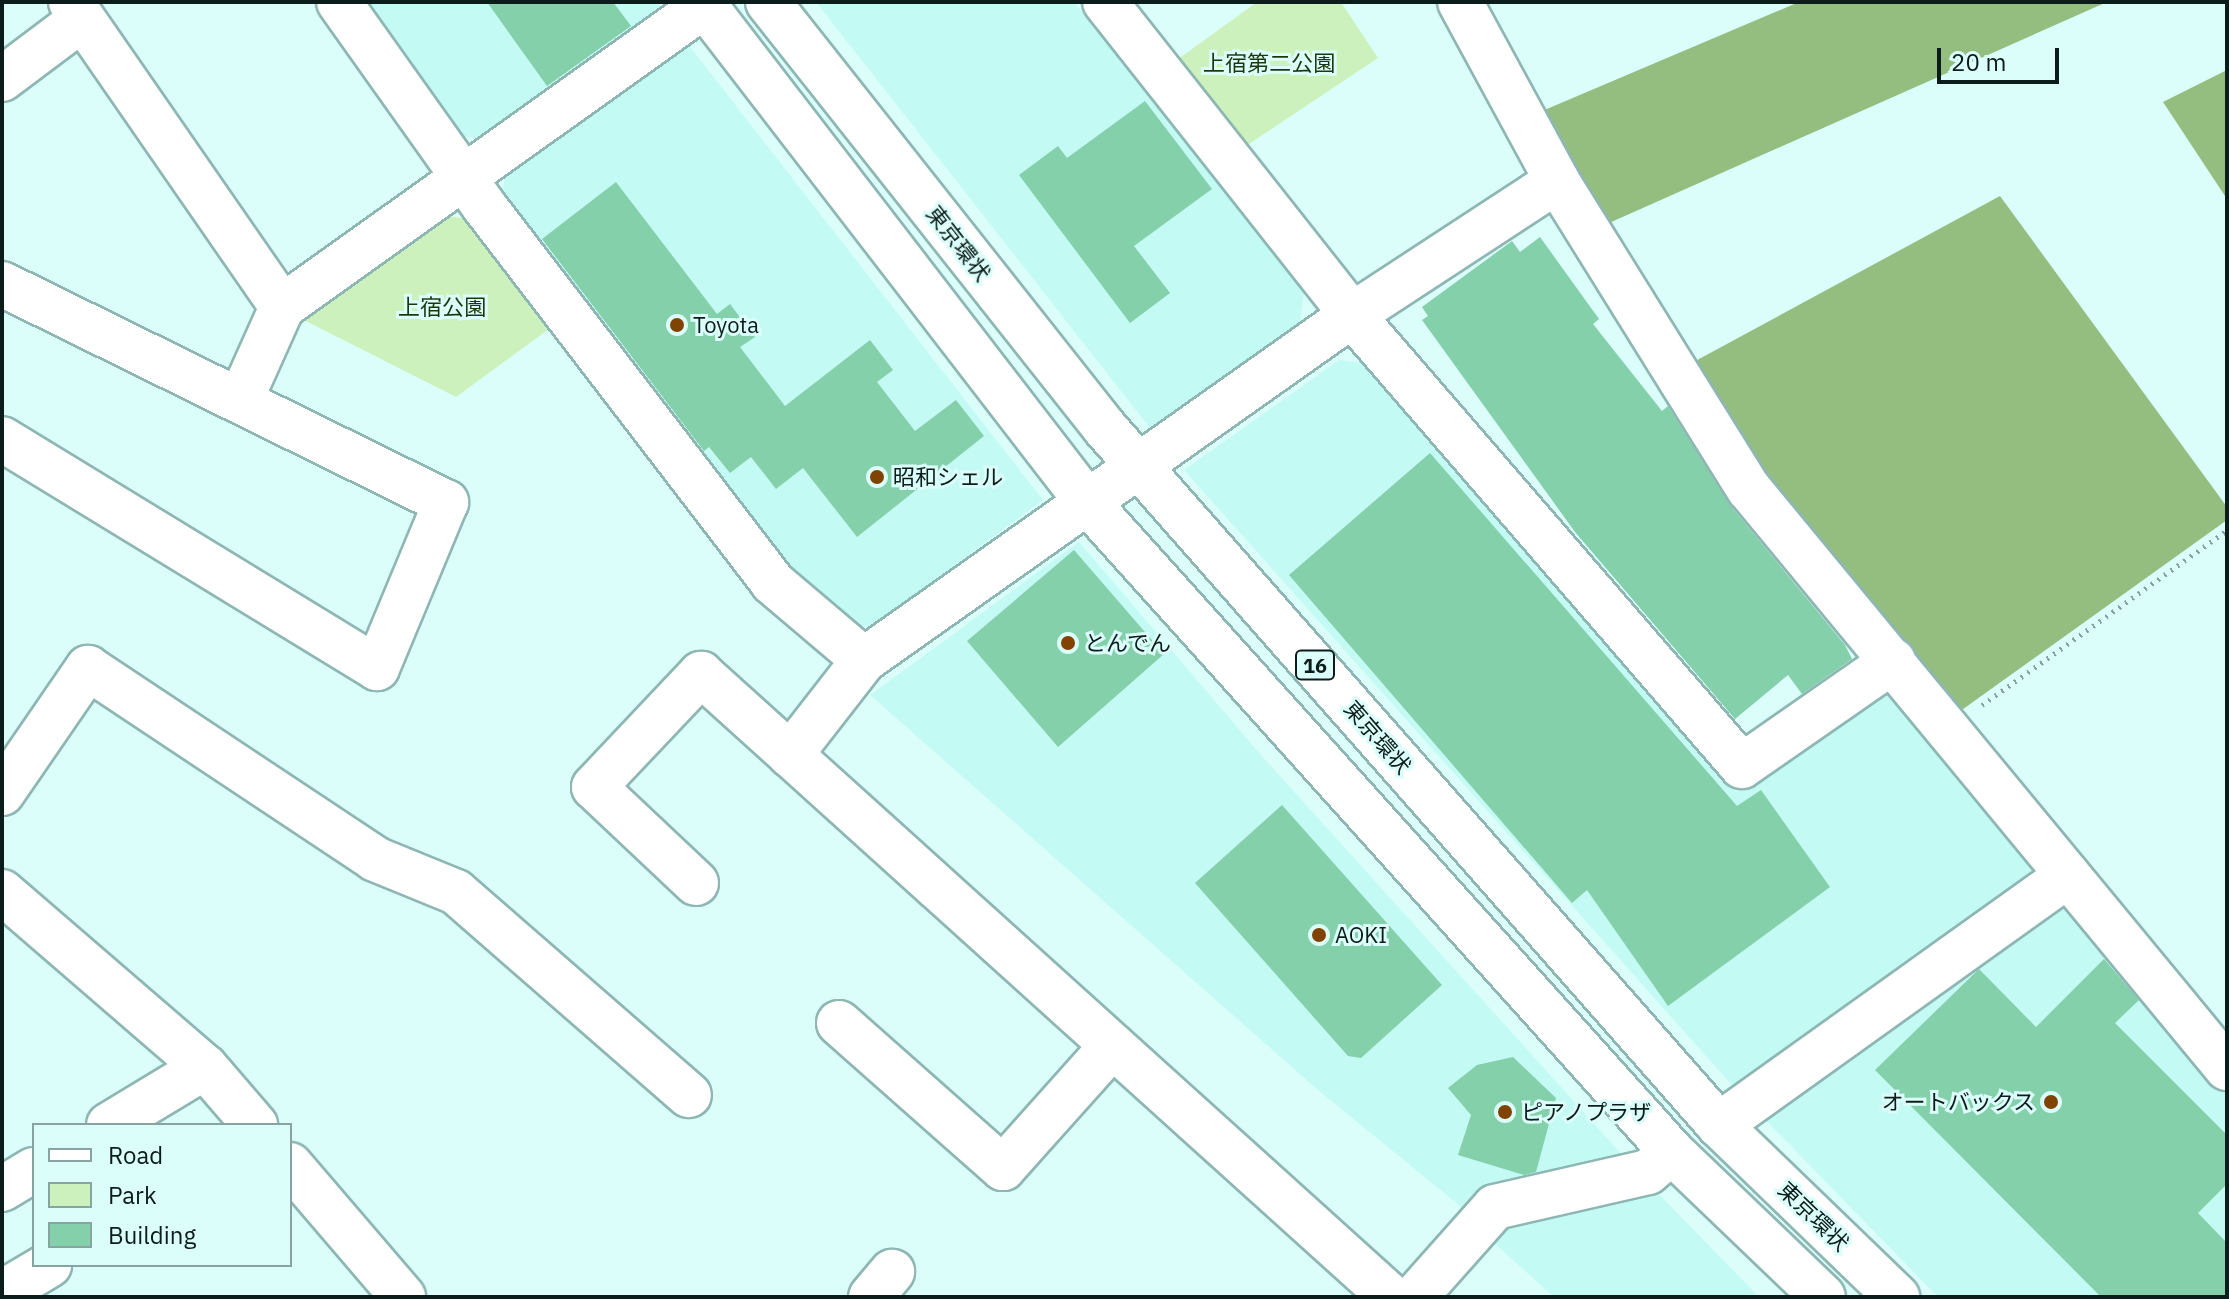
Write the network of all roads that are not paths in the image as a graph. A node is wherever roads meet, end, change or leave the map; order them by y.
1 (339, 2) edge
2 (768, 2) edge
3 (1105, 2) edge
4 (1460, 2) edge
5 (704, 4) edge
6 (77, 10) edge
7 (2, 79) edge
8 (465, 179) junction
9 (1557, 181) junction
10 (2, 284) edge
11 (282, 307) junction
12 (1352, 315) junction
13 (240, 401) junction
14 (2, 439) edge
15 (1139, 466) junction
16 (1088, 503) junction
17 (864, 660) junction
18 (1893, 661) junction
19 (790, 755) junction
20 (2, 793) edge
21 (2068, 875) junction
22 (696, 883) dead end
23 (2, 892) edge
24 (839, 1023) dead end
25 (1112, 1046) junction
26 (205, 1067) junction
27 (2227, 1068) edge
28 (689, 1095) dead end
29 (112, 1123) edge
30 (253, 1123) edge
31 (1719, 1125) junction
32 (1672, 1152) junction
33 (292, 1168) edge
34 (32, 1171) edge
35 (2, 1189) edge
36 (46, 1267) edge
37 (2, 1293) edge
38 (390, 1293) edge
39 (1391, 1297) edge
40 (1415, 1297) edge
41 (1823, 1297) edge
42 (1897, 1297) edge

1 - 8 main road
2 - 15 main road, 東京環状 / 16
3 - 12 main road
4 - 9 main road
5 - 8 main road
5 - 16 main road
6 - 7 main road
6 - 11 main road
8 - 11 main road
8 - 17 main road
9 - 12 main road
9 - 18 main road
10 - 13 main road
11 - 13 main road
12 - 15 main road
12 - 18 main road
13 - 14 main road
15 - 16 main road
15 - 31 main road, 東京環状 / 16
16 - 17 main road
16 - 32 main road
17 - 19 main road
18 - 21 main road
19 - 22 main road
19 - 25 main road
20 - 28 main road
21 - 27 main road
21 - 31 main road
23 - 26 main road
24 - 25 main road
25 - 39 main road
26 - 29 main road
26 - 30 main road
31 - 42 main road, 東京環状 / 16
32 - 40 main road
32 - 41 main road
33 - 38 main road
34 - 35 main road
36 - 37 main road

